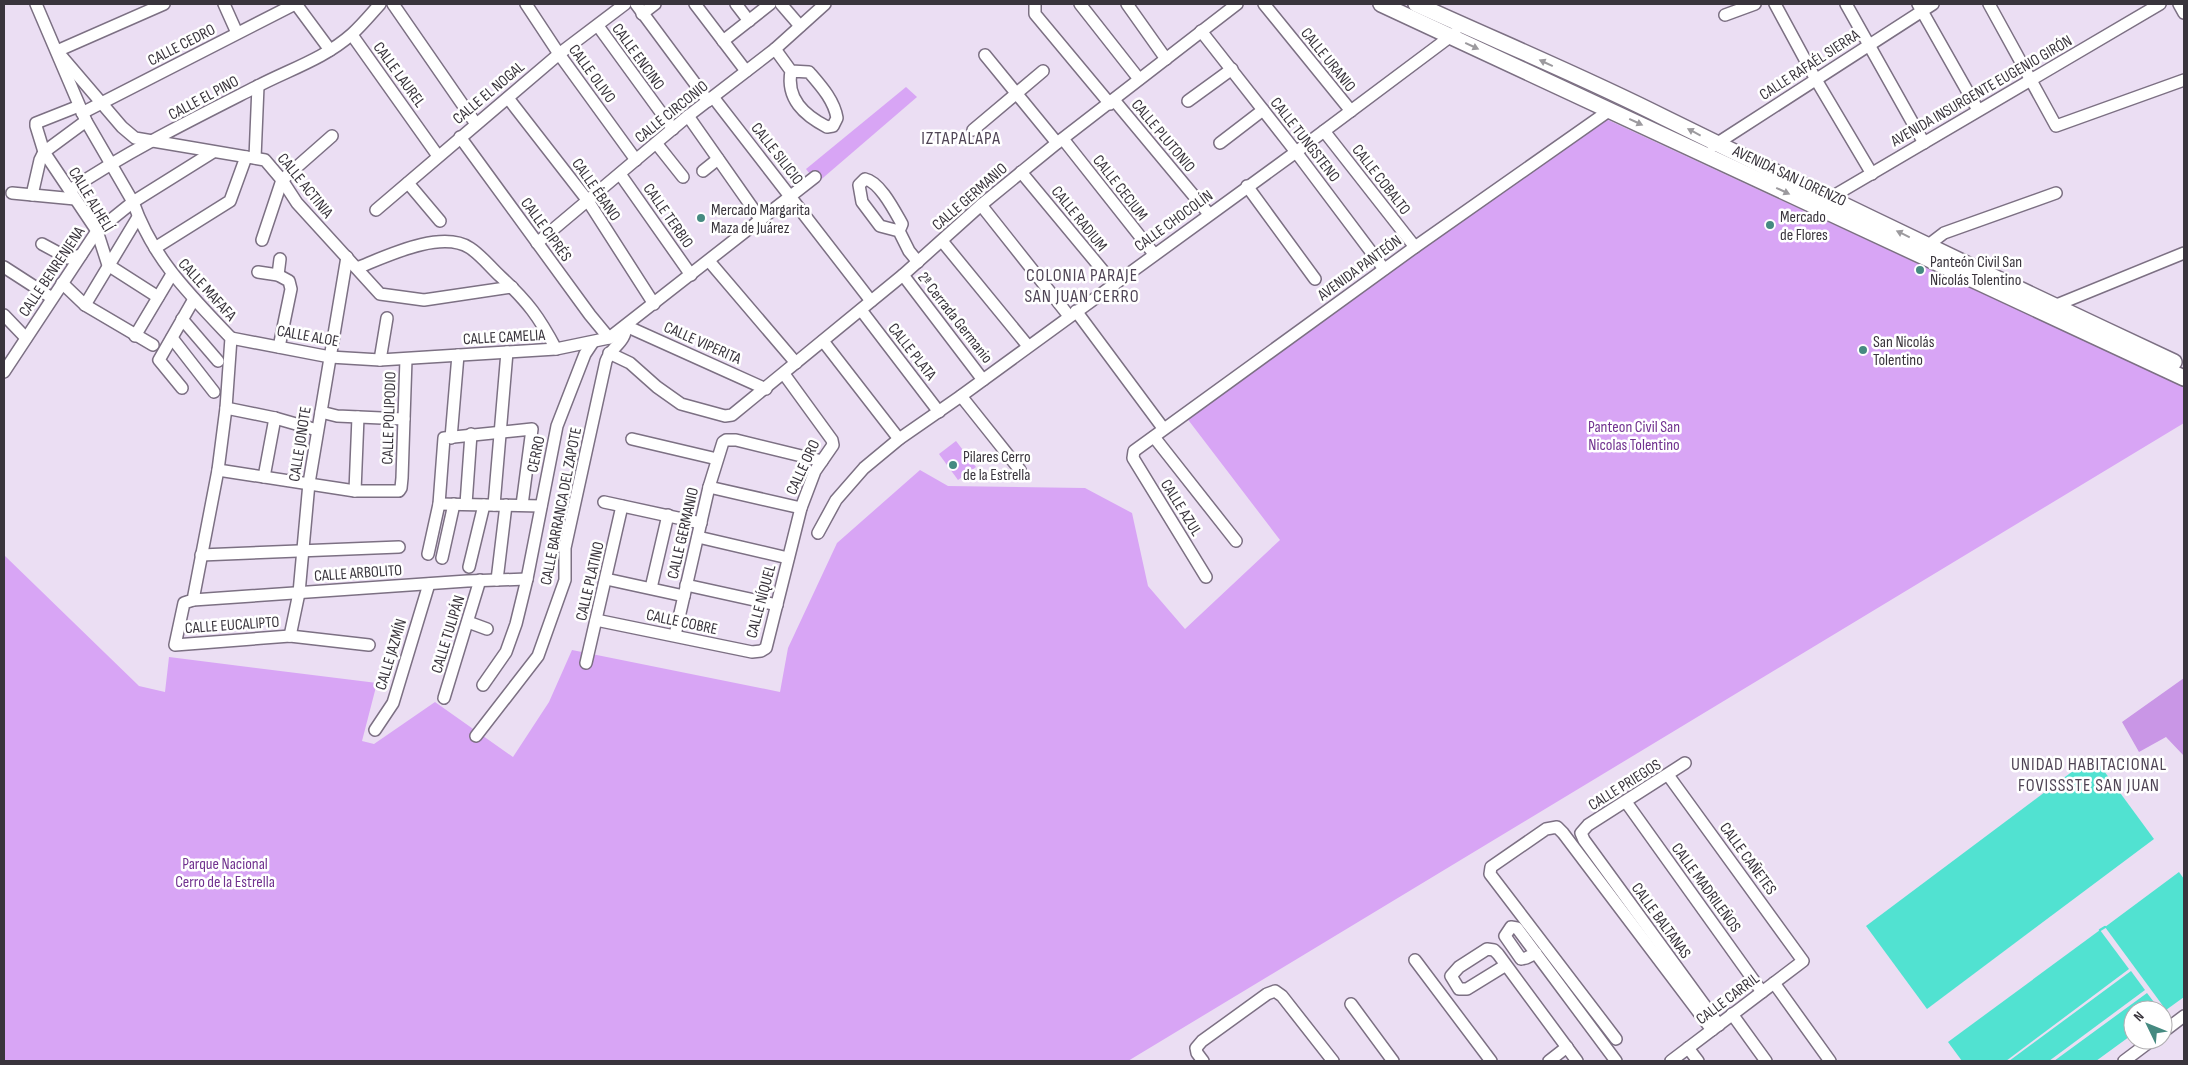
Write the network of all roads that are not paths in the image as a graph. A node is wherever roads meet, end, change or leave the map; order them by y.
1 (36, 4) edge
2 (164, 4) edge
3 (224, 4) edge
4 (296, 4) edge
5 (380, 4) edge
6 (393, 4) edge
7 (526, 4) edge
8 (625, 4) edge
9 (636, 4) edge
10 (655, 4) edge
11 (695, 4) edge
12 (736, 4) edge
13 (770, 4) edge
14 (781, 4) edge
15 (825, 4) edge
16 (1035, 4) edge
17 (1080, 4) edge
18 (1128, 4) edge
19 (1237, 4) edge
20 (1264, 4) edge
21 (1381, 4) edge
22 (1755, 4) edge
23 (1775, 4) edge
24 (1846, 4) edge
25 (1933, 4) edge
26 (1989, 4) edge
27 (2160, 4) edge
28 (2179, 4) edge
29 (1919, 8) edge
30 (1415, 9) edge
31 (2184, 13) edge
32 (642, 14) junction
33 (1725, 15) dead end
34 (749, 21) junction
35 (598, 26) junction
36 (800, 26) junction
37 (1465, 26) junction
38 (1201, 31) junction
39 (237, 33) junction
40 (352, 35) junction
41 (1451, 36) junction
42 (723, 41) junction
43 (1869, 45) junction
44 (775, 49) junction
45 (330, 50) junction
46 (57, 52) junction
47 (559, 54) junction
48 (985, 55) dead end
49 (1166, 59) junction
50 (1232, 69) junction
51 (746, 71) junction
52 (791, 71) junction
53 (1043, 71) dead end
54 (1815, 78) junction
55 (1139, 79) junction
56 (2030, 80) junction
57 (2184, 80) edge
58 (258, 86) junction
59 (1016, 93) junction
60 (508, 98) junction
61 (711, 99) junction
62 (1188, 101) dead end
63 (102, 102) junction
64 (1112, 102) junction
65 (1263, 110) junction
66 (1610, 110) junction
67 (1978, 110) junction
68 (1351, 112) junction
69 (82, 113) junction
70 (688, 116) junction
71 (476, 124) junction
72 (673, 129) junction
73 (974, 130) dead end
74 (1324, 132) junction
75 (332, 136) dead end
76 (460, 137) junction
77 (154, 141) junction
78 (1060, 141) junction
79 (656, 143) junction
80 (1220, 143) dead end
81 (1924, 143) junction
82 (1710, 149) junction
83 (44, 152) junction
84 (213, 152) junction
85 (1296, 152) junction
86 (438, 156) junction
87 (251, 158) junction
88 (718, 159) junction
89 (636, 160) junction
90 (109, 164) junction
91 (703, 171) dead end
92 (1021, 172) junction
93 (620, 174) junction
94 (1872, 174) junction
95 (683, 177) dead end
96 (815, 177) dead end
97 (282, 180) junction
98 (408, 183) junction
99 (1247, 186) junction
100 (12, 193) dead end
101 (2056, 193) dead end
102 (72, 194) junction
103 (32, 195) junction
104 (791, 196) junction
105 (588, 201) junction
106 (133, 202) junction
107 (1827, 204) junction
108 (981, 205) junction
109 (376, 210) dead end
110 (1209, 214) junction
111 (138, 217) junction
112 (761, 220) junction
113 (440, 221) dead end
114 (97, 231) junction
115 (899, 231) junction
116 (262, 240) dead end
117 (942, 241) junction
118 (537, 243) junction
119 (42, 244) dead end
120 (1927, 246) junction
121 (1415, 247) junction
122 (155, 248) junction
123 (2184, 253) edge
124 (1154, 254) junction
125 (82, 255) junction
126 (347, 257) junction
127 (280, 259) dead end
128 (709, 261) junction
129 (918, 262) junction
130 (108, 265) junction
131 (4, 267) edge
132 (357, 268) junction
133 (1384, 269) junction
134 (258, 272) dead end
135 (172, 274) junction
136 (278, 275) junction
137 (691, 275) junction
138 (903, 275) junction
139 (1315, 279) dead end
140 (62, 284) junction
141 (1114, 284) junction
142 (512, 288) junction
143 (158, 297) junction
144 (52, 298) junction
145 (194, 299) junction
146 (871, 301) junction
147 (654, 304) junction
148 (85, 305) junction
149 (861, 310) junction
150 (2052, 311) junction
151 (1072, 314) junction
152 (4, 315) edge
153 (182, 318) junction
154 (387, 318) dead end
155 (626, 326) junction
156 (135, 336) junction
157 (26, 338) junction
158 (172, 338) junction
159 (231, 338) junction
160 (609, 338) junction
161 (823, 341) junction
162 (593, 342) junction
163 (153, 346) dead end
164 (1028, 346) junction
165 (279, 347) junction
166 (556, 349) junction
167 (507, 352) junction
168 (609, 353) junction
169 (458, 355) junction
170 (330, 357) junction
171 (406, 359) junction
172 (380, 360) junction
173 (218, 361) dead end
174 (796, 363) junction
175 (2183, 370) edge
176 (4, 372) edge
177 (784, 374) junction
178 (983, 380) junction
179 (182, 388) dead end
180 (766, 388) junction
181 (214, 392) dead end
182 (961, 396) junction
183 (226, 408) junction
184 (321, 412) junction
185 (939, 412) junction
186 (358, 417) junction
187 (275, 418) junction
188 (404, 419) junction
189 (1164, 428) junction
190 (318, 430) junction
191 (501, 432) junction
192 (471, 434) junction
193 (1154, 437) junction
194 (451, 438) junction
195 (632, 438) dead end
196 (899, 439) junction
197 (1132, 454) joint
198 (716, 460) junction
199 (822, 461) junction
200 (218, 470) junction
201 (1020, 470) dead end
202 (264, 477) junction
203 (309, 483) junction
204 (709, 487) junction
205 (354, 491) junction
206 (604, 502) dead end
207 (439, 504) junction
208 (454, 504) junction
209 (466, 504) junction
210 (495, 505) junction
211 (522, 505) junction
212 (541, 506) junction
213 (622, 506) junction
214 (801, 508) junction
215 (668, 515) junction
216 (701, 523) junction
217 (818, 533) dead end
218 (698, 537) junction
219 (1236, 541) dead end
220 (399, 547) dead end
221 (302, 551) junction
222 (428, 554) dead end
223 (201, 555) junction
224 (442, 558) dead end
225 (788, 558) junction
226 (470, 567) dead end
227 (1206, 576) dead end
228 (606, 579) junction
229 (480, 580) junction
230 (497, 580) junction
231 (527, 580) junction
232 (429, 584) junction
233 (651, 588) junction
234 (685, 591) junction
235 (299, 593) junction
236 (193, 600) junction
237 (777, 605) junction
238 (596, 620) junction
239 (468, 622) junction
240 (487, 629) dead end
241 (675, 635) junction
242 (290, 636) junction
243 (175, 645) joint
244 (369, 645) dead end
245 (761, 651) joint
246 (586, 663) dead end
247 (483, 685) dead end
248 (444, 698) dead end
249 (375, 730) dead end
250 (476, 736) dead end
251 (1685, 764) dead end
252 (1668, 775) junction
253 (1626, 802) junction
254 (1581, 833) joint
255 (1536, 953) dead end
256 (1414, 960) dead end
257 (1802, 961) joint
258 (1506, 965) dead end
259 (1774, 983) junction
260 (1762, 992) junction
261 (1351, 1004) dead end
262 (1732, 1014) junction
263 (2184, 1016) edge
264 (2173, 1024) edge
265 (1716, 1027) junction
266 (1616, 1039) dead end
267 (1567, 1047) junction
268 (1688, 1048) junction
269 (2139, 1050) edge
270 (1203, 1061) edge
271 (1333, 1061) edge
272 (1393, 1061) edge
273 (1491, 1061) edge
274 (1548, 1061) edge
275 (1577, 1061) edge
276 (1616, 1061) edge
277 (1671, 1061) edge
278 (1698, 1061) edge
279 (1766, 1061) edge
280 (1830, 1061) edge
281 (2124, 1061) edge

1 - 46 street, CALLE MAFAFA
2 - 46 street
3 - 39 street
4 - 39 street, CALLE CEDRO
4 - 45 street
5 - 40 street, CALLE EL PINO
6 - 71 street
7 - 47 street, CALLE OLIVO
8 - 35 street, CALLE EL NOGAL
9 - 32 street
10 - 32 street
11 - 42 street
12 - 34 street
13 - 34 street
14 - 36 street
15 - 36 street, CALLE CIRCONIO
16 - 64 street, CALLE PLUTONIO
17 - 55 street
18 - 49 street
19 - 38 street, CALLE GERMANIO
20 - 68 street, CALLE URANIO
21 - 30 main road, AVENIDA SAN LORENZO
22 - 33 street
23 - 54 street
24 - 43 street
25 - 29 street, CALLE RAFAÉL SIERRA
26 - 56 street
27 - 56 street, AVENIDA INSURGENTE EUGENIO GIRÓN
28 - 31 street
29 - 43 street, CALLE RAFAÉL SIERRA
29 - 67 street
30 - 37 main road, AVENIDA SAN LORENZO
30 - 41 main road, AVENIDA SAN LORENZO
32 - 61 street
34 - 42 street
35 - 47 street, CALLE EL NOGAL
35 - 72 street, CALLE ENCINO
36 - 44 street, CALLE CIRCONIO
37 - 41 street, CALLE CHOCOLÍN
82 -> 37 main road, AVENIDA SAN LORENZO
38 - 49 street, CALLE GERMANIO
38 - 50 street, CALLE TUNGSTENO
39 - 63 street, CALLE CEDRO
40 - 45 street, CALLE EL PINO
40 - 86 street, CALLE LAUREL
41 -> 66 main road, AVENIDA SAN LORENZO
41 - 68 street, CALLE CHOCOLÍN
42 - 51 street
43 - 54 street, CALLE RAFAÉL SIERRA
43 - 81 street
44 - 51 street, CALLE CIRCONIO
44 - 52 street
45 - 58 street, CALLE EL PINO
46 - 63 street, CALLE ACTINIA
46 - 69 street, CALLE MAFAFA
47 - 60 street, CALLE EL NOGAL
47 - 89 street, CALLE OLIVO
48 - 59 street, CALLE CECIUM
49 - 55 street, CALLE GERMANIO
50 - 62 street
50 - 65 street, CALLE TUNGSTENO
51 - 61 street, CALLE CIRCONIO
52 - 52 street
53 - 59 street
54 - 82 street, CALLE RAFAÉL SIERRA
54 - 94 street
55 - 64 street, CALLE GERMANIO
56 - 57 street
56 - 67 street, AVENIDA INSURGENTE EUGENIO GIRÓN
58 - 77 street, CALLE EL PINO
58 - 87 street
59 - 73 street
59 - 78 street, CALLE CECIUM
60 - 71 street, CALLE EL NOGAL
60 - 105 street, CALLE ÉBANO
61 - 70 street, CALLE CIRCONIO
61 - 104 street, CALLE SILICIO
63 - 69 street, CALLE CEDRO
63 - 77 street, CALLE ACTINIA
64 - 78 street, CALLE GERMANIO
64 - 110 street, CALLE PLUTONIO
65 - 80 street
65 - 85 street, CALLE TUNGSTENO
66 -> 82 main road, AVENIDA SAN LORENZO
66 - 121 street, AVENIDA PANTEÓN
67 - 81 street, AVENIDA INSURGENTE EUGENIO GIRÓN
68 - 74 street, CALLE CHOCOLÍN
69 - 83 street
69 - 83 street, CALLE ALHELÍ
69 - 90 street, CALLE MAFAFA
70 - 72 street, CALLE CIRCONIO
70 - 88 street
71 - 76 street, CALLE EL NOGAL
72 - 79 street, CALLE CIRCONIO
74 - 85 street, CALLE CHOCOLÍN
74 - 121 street, CALLE COBALTO
75 - 97 street
76 - 86 street, CALLE EL NOGAL
76 - 118 street, CALLE CIPRÉS
77 - 84 street, CALLE ACTINIA
77 - 90 street, CALLE EL PINO
78 - 92 street, CALLE GERMANIO
78 - 124 street, CALLE CECIUM
79 - 89 street, CALLE CIRCONIO
79 - 95 street
81 - 94 street, AVENIDA INSURGENTE EUGENIO GIRÓN
82 - 107 main road, AVENIDA SAN LORENZO
83 - 102 street, CALLE ALHELÍ
83 - 103 street
84 - 87 street, CALLE ACTINIA
84 - 106 street, CALLE BENRENJENA
85 - 99 street, CALLE CHOCOLÍN
85 - 133 street, CALLE TUNGSTENO
86 - 98 street, CALLE EL NOGAL
87 - 97 street, CALLE ACTINIA
87 - 122 street
88 - 91 street
88 - 112 street
89 - 93 street, CALLE CIRCONIO
90 - 102 street, CALLE EL PINO
90 - 106 street, CALLE MAFAFA
92 - 108 street, CALLE GERMANIO
92 - 141 street, CALLE RADIUM
93 - 105 street, CALLE CIRCONIO
93 - 137 street, CALLE TERBIO
94 - 107 street, AVENIDA INSURGENTE EUGENIO GIRÓN
96 - 104 street, CALLE CAMELIA
97 - 116 street
97 - 126 street, CALLE ACTINIA
98 - 109 street, CALLE EL NOGAL
98 - 113 street
99 - 110 street, CALLE CHOCOLÍN
99 - 139 street
100 - 103 street
101 - 120 street
102 - 103 street
102 - 114 street, CALLE ALHELÍ
104 - 112 street, CALLE CAMELIA
104 - 146 street, CALLE SILICIO
105 - 118 street, CALLE CIRCONIO
105 - 147 street, CALLE ÉBANO
106 - 111 street, CALLE MAFAFA
106 - 114 street, CALLE BENRENJENA
120 -> 107 main road, AVENIDA SAN LORENZO
107 - 150 main road, AVENIDA SAN LORENZO
108 - 117 street, CALLE GERMANIO
108 - 151 street
110 - 124 street, CALLE CHOCOLÍN
111 - 122 street, CALLE MAFAFA
111 - 130 street
112 - 128 street, CALLE CAMELIA
114 - 125 street, CALLE BENRENJENA
114 - 130 street, CALLE ALHELÍ
115 - 115 street
115 - 129 street
117 - 129 street, CALLE GERMANIO
117 - 164 street
118 - 160 street, CALLE CIPRÉS
119 - 125 street
120 - 150 main road, AVENIDA SAN LORENZO
121 - 133 street, AVENIDA PANTEÓN
122 - 135 street, CALLE MAFAFA
123 - 150 street
124 - 141 street, CALLE CHOCOLÍN
125 - 140 street, CALLE BENRENJENA
126 - 132 street, CALLE ACTINIA
126 - 170 street, CALLE JONOTE
127 - 136 street
128 - 137 street, CALLE CAMELIA
128 - 174 street
129 - 138 street, CALLE GERMANIO
130 - 143 street
130 - 148 street
131 - 144 street
132 - 142 street, CALLE ACTINIA
132 - 142 street
133 - 189 street, AVENIDA PANTEÓN
134 - 136 street
135 - 143 street
135 - 145 street, CALLE MAFAFA
136 - 165 street
137 - 147 street, CALLE CAMELIA
138 - 146 street, CALLE GERMANIO
138 - 178 street, 2ª Cerrada Germanio
140 - 144 street, CALLE BENRENJENA
140 - 148 street
141 - 151 street, CALLE CHOCOLÍN
142 - 166 street
143 - 156 street
144 - 157 street, CALLE BENRENJENA
145 - 153 street
145 - 159 street, CALLE MAFAFA
146 - 149 street, CALLE GERMANIO
147 - 155 street, CALLE CAMELIA
148 - 156 street
149 - 161 street, CALLE GERMANIO
149 - 185 street, CALLE PLATA
150 - 175 main road, AVENIDA SAN LORENZO
151 - 164 street, CALLE CHOCOLÍN
151 - 189 street
152 - 157 street
153 - 158 street
153 - 173 street
154 - 172 street
155 - 160 street, CALLE CAMELIA
155 - 168 street, CALLE BARRANCA DEL ZAPOTE
155 - 180 street, CALLE VIPERITA
156 - 163 street
157 - 176 street, CALLE BENRENJENA
158 - 179 street
158 - 181 street
159 - 165 street, CALLE ALOE
159 - 183 street, CALLE MAFAFA
160 - 162 street, CALLE CAMELIA
161 - 174 street, CALLE GERMANIO
161 - 196 street
162 - 166 street, CALLE CAMELIA
162 - 212 street, CERRO
164 - 178 street, CALLE CHOCOLÍN
165 - 170 street, CALLE ALOE
166 - 167 street, CALLE CAMELIA
167 - 169 street, CALLE CAMELIA
167 - 191 street
168 - 180 street, CALLE GERMANIO
168 - 250 street, CALLE BARRANCA DEL ZAPOTE
169 - 171 street, CALLE CAMELIA
169 - 194 street
170 - 172 street, CALLE ALOE
170 - 184 street, CALLE JONOTE
171 - 172 street, CALLE CAMELIA
171 - 188 street, CALLE POLIPODIO
174 - 177 street, CALLE GERMANIO
177 - 180 street, CALLE GERMANIO
177 - 199 street, CALLE ORO
178 - 182 street, CALLE CHOCOLÍN
182 - 185 street, CALLE CHOCOLÍN
182 - 201 street
183 - 187 street
183 - 200 street, CALLE MAFAFA
184 - 186 street
184 - 190 street, CALLE JONOTE
185 - 196 street, CALLE CHOCOLÍN
186 - 188 street
186 - 205 street
187 - 190 street
187 - 202 street
188 - 205 street, CALLE POLIPODIO
189 - 193 street, AVENIDA PANTEÓN
190 - 203 street, CALLE JONOTE
191 - 192 street
191 - 210 street
191 - 211 street
192 - 194 street
192 - 209 street
193 - 197 street, AVENIDA PANTEÓN
193 - 219 street
194 - 207 street
195 - 198 street
196 - 217 street
197 - 227 street, CALLE AZUL
198 - 199 street, CALLE GERMANIO
198 - 204 street, CALLE GERMANIO
199 - 214 street, CALLE ORO
200 - 202 street
200 - 223 street, CALLE MAFAFA
202 - 203 street
203 - 205 street
203 - 221 street, CALLE JONOTE
204 - 214 street
204 - 216 street, CALLE GERMANIO
206 - 213 street
207 - 208 street
207 - 222 street
208 - 209 street
208 - 224 street
209 - 210 street
210 - 211 street
210 - 226 street
210 - 230 street
211 - 212 street
212 - 231 street, CERRO
213 - 215 street
213 - 228 street, CALLE PLATINO
214 - 225 street, CALLE ORO
215 - 216 street
215 - 233 street
216 - 218 street, CALLE GERMANIO
218 - 225 street
218 - 234 street, CALLE GERMANIO
220 - 221 street
221 - 223 street
221 - 235 street, CALLE JONOTE
223 - 236 street, CALLE MAFAFA
225 - 237 street, CALLE NÍQUEL
228 - 233 street
228 - 238 street, CALLE PLATINO
229 - 230 street, CALLE ARBOLITO
229 - 232 street, CALLE ARBOLITO
229 - 239 street, CALLE TULIPÁN
230 - 231 street, CALLE ARBOLITO
231 - 247 street, CERRO
232 - 235 street, CALLE ARBOLITO
232 - 249 street, CALLE JAZMÍN
233 - 234 street
234 - 237 street
234 - 241 street, CALLE GERMANIO
235 - 236 street, CALLE ARBOLITO
235 - 242 street, CALLE JONOTE
236 - 243 street, CALLE MAFAFA
237 - 245 street, CALLE NÍQUEL
238 - 241 street, CALLE COBRE
238 - 246 street, CALLE PLATINO
239 - 240 street
239 - 248 street, CALLE TULIPÁN
241 - 245 street, CALLE COBRE
242 - 243 street, CALLE EUCALIPTO
242 - 244 street, CALLE EUCALIPTO
251 - 252 street, CALLE PRIEGOS
252 - 253 street, CALLE PRIEGOS
252 - 257 street, CALLE CAÑETES
253 - 254 street, CALLE PRIEGOS
253 - 260 street, CALLE MADRILEÑOS
254 - 265 street, CALLE BALTANAS
255 - 276 street
256 - 273 street
257 - 259 street, CALLE CARRIL
258 - 267 street
259 - 260 street, CALLE CARRIL
259 - 280 street
260 - 262 street, CALLE CARRIL
261 - 272 street
262 - 265 street, CALLE CARRIL
262 - 279 street
263 - 264 street
265 - 266 street
265 - 268 street, CALLE CARRIL
267 - 274 street
267 - 275 street
268 - 277 street, CALLE CARRIL
268 - 278 street
269 - 281 street
270 - 271 street

